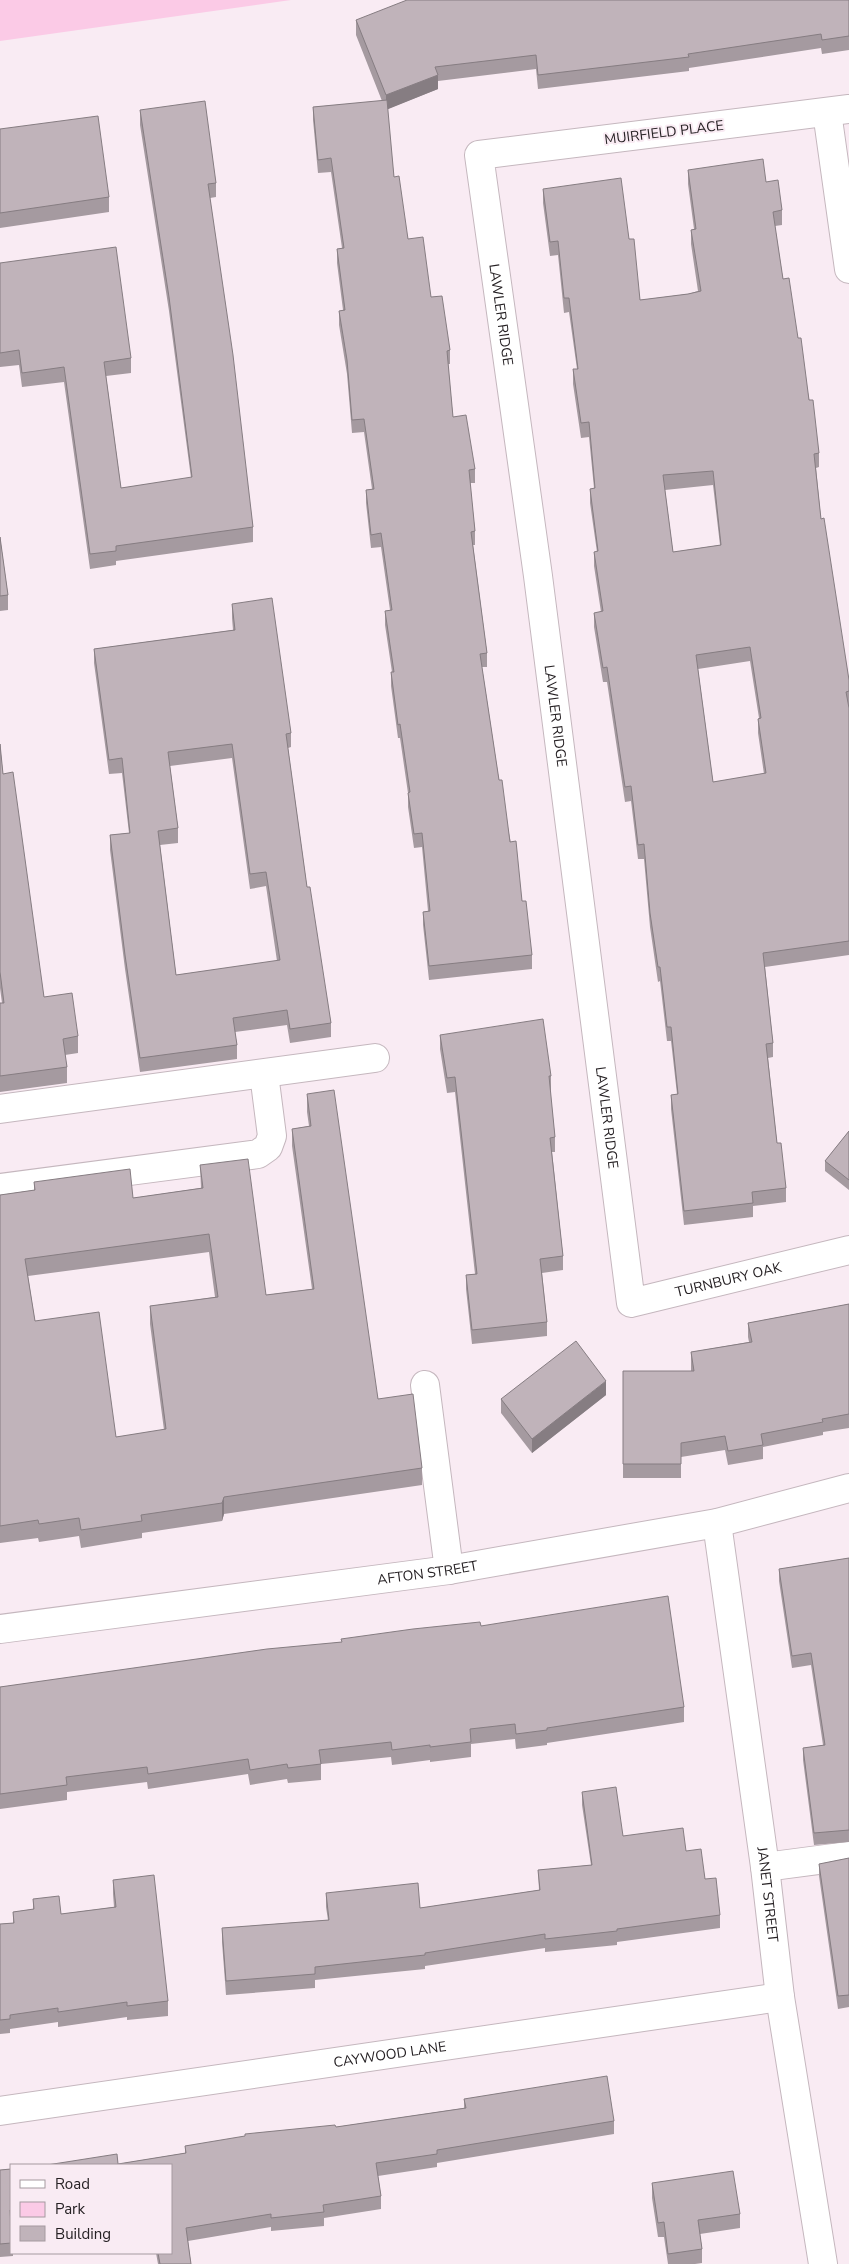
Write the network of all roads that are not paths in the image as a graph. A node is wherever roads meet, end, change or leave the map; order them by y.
1 (838, 110) edge
2 (479, 155) joint
3 (849, 269) edge
4 (375, 1058) dead end
5 (264, 1074) junction
6 (0, 1110) edge
7 (0, 1188) edge
8 (849, 1250) edge
9 (628, 1278) joint
10 (426, 1385) dead end
11 (849, 1488) edge
12 (717, 1523) junction
13 (449, 1570) junction
14 (0, 1629) edge
15 (849, 1856) edge
16 (765, 1867) junction
17 (780, 1997) junction
18 (0, 2111) edge
19 (823, 2264) edge

1 - 2 street, MUIRFIELD PLACE
1 - 3 street
2 - 9 street, LAWLER RIDGE
4 - 5 street
5 - 6 street
5 - 7 street
8 - 9 street, TURNBURY OAK
10 - 13 street
11 - 12 street, AFTON STREET
12 - 13 street, AFTON STREET
12 - 16 street, JANET STREET
13 - 14 street, AFTON STREET
15 - 16 street
16 - 17 street, JANET STREET
17 - 18 street, CAYWOOD LANE
17 - 19 street, JANET STREET

